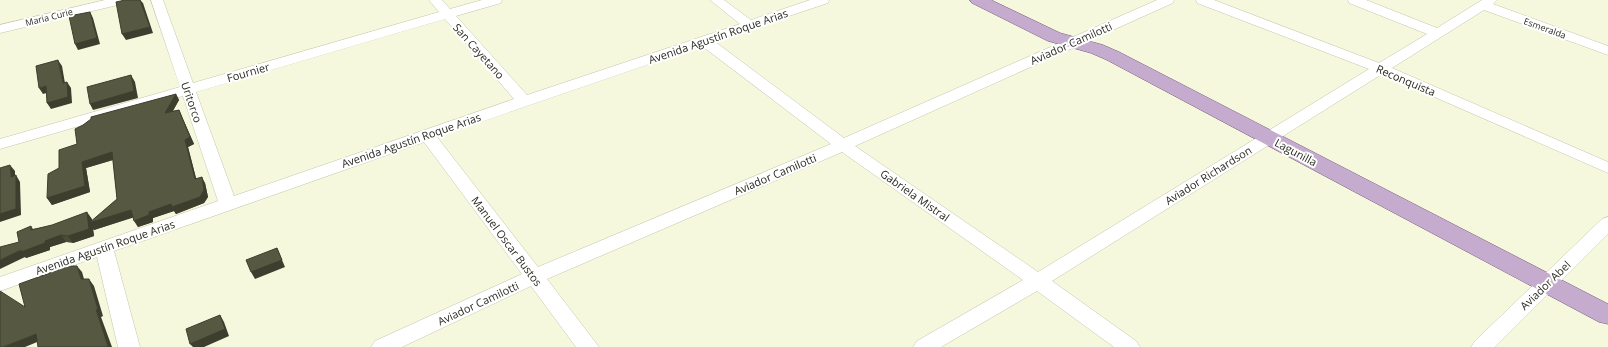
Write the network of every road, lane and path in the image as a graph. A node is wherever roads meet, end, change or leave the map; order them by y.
1 (121, 0) edge
2 (157, 0) edge
3 (435, 0) edge
4 (496, 0) edge
5 (716, 0) edge
6 (823, 0) edge
7 (978, 0) edge
8 (1168, 0) edge
9 (1202, 0) edge
10 (1354, 0) edge
11 (1486, 3) edge
12 (447, 14) junction
13 (750, 25) junction
14 (0, 29) edge
15 (1438, 33) junction
16 (703, 40) junction
17 (1073, 42) junction
18 (1608, 51) edge
19 (1380, 68) junction
20 (187, 90) junction
21 (524, 101) junction
22 (427, 135) junction
23 (1269, 138) junction
24 (0, 144) edge
25 (843, 145) junction
26 (1608, 168) edge
27 (228, 204) junction
28 (1608, 224) edge
29 (104, 248) junction
30 (534, 277) junction
31 (1038, 281) junction
32 (1547, 283) junction
33 (0, 284) edge
34 (1608, 315) edge
35 (129, 347) edge
36 (382, 347) edge
37 (588, 347) edge
38 (924, 347) edge
39 (1129, 347) edge
40 (1482, 347) edge

1 - 14 street, Maria Curie
2 - 20 street, Uritorco
3 - 12 street, San Cayetano
4 - 12 street, Fournier
5 - 13 street
6 - 13 street, Avenida Agustín Roque Arias
7 - 17 main road, Lagunilla
8 - 17 street, Aviador Camilotti
9 - 19 street, Reconquista
10 - 15 street
11 - 15 street, Aviador Richardson
11 - 18 street, Esmeralda
12 - 20 street, Fournier
12 - 21 street, San Cayetano
13 - 16 street, Avenida Agustín Roque Arias
15 - 19 street, Aviador Richardson
16 - 21 street, Avenida Agustín Roque Arias
16 - 25 street, Gabriela Mistral
17 - 23 main road, Lagunilla
17 - 25 street, Aviador Camilotti
19 - 23 street, Aviador Richardson
19 - 26 street, Reconquista
20 - 24 street, Fournier
20 - 27 street, Uritorco
21 - 22 street, Avenida Agustín Roque Arias
22 - 27 street, Avenida Agustín Roque Arias
22 - 30 street, Manuel Oscar Bustos
23 - 31 street, Aviador Richardson
23 - 32 main road, Lagunilla
25 - 30 street, Aviador Camilotti
25 - 31 street, Gabriela Mistral
27 - 29 street, Avenida Agustín Roque Arias
28 - 32 street, Aviador Abel
29 - 33 street, Avenida Agustín Roque Arias
29 - 35 street
30 - 36 street, Aviador Camilotti
30 - 37 street, Manuel Oscar Bustos
31 - 38 street, Aviador Richardson
31 - 39 street, Gabriela Mistral
32 - 34 main road, Lagunilla
32 - 40 street, Aviador Abel

